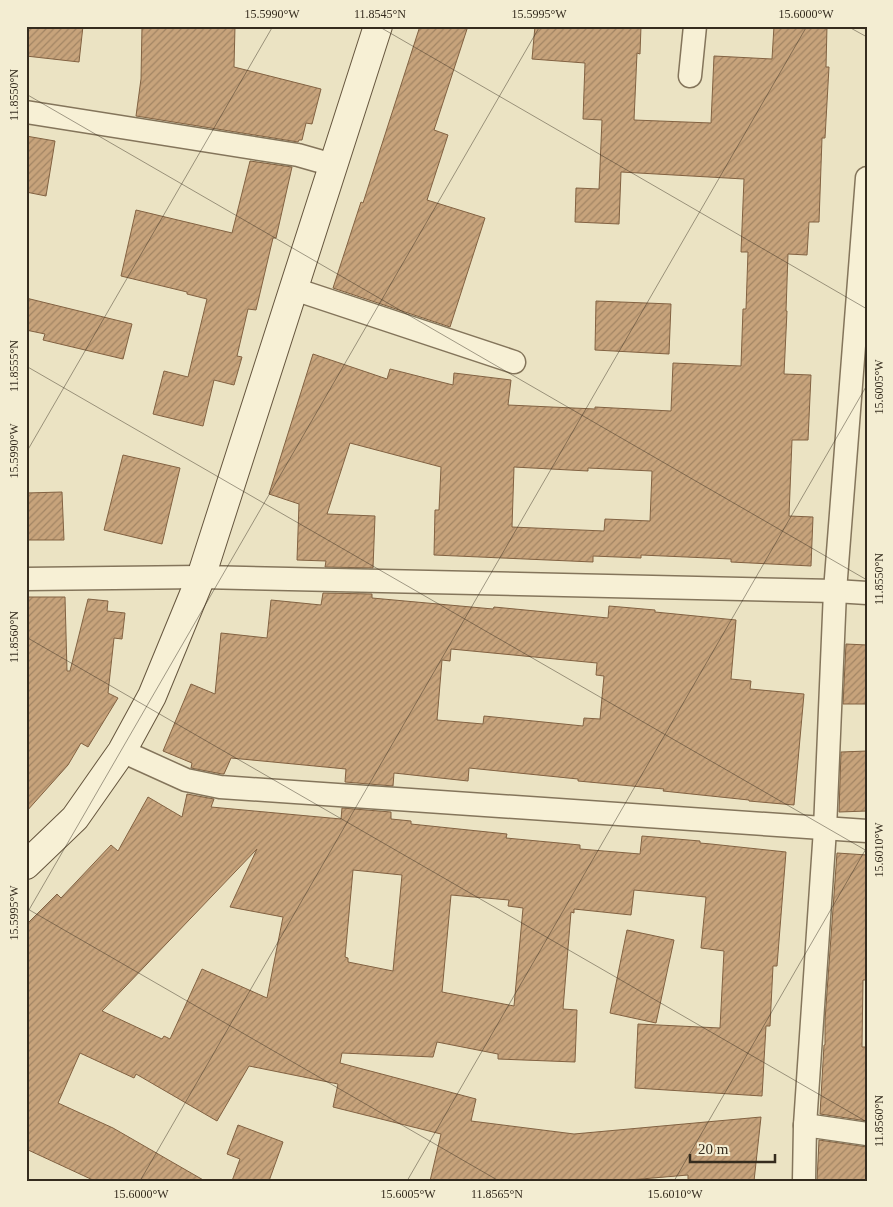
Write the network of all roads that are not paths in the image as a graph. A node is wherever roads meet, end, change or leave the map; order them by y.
1 (378, 26) edge
2 (695, 26) edge
3 (690, 76) dead end
4 (26, 112) edge
5 (334, 165) junction
6 (867, 178) edge
7 (294, 289) junction
8 (514, 362) dead end
9 (201, 577) junction
10 (26, 579) edge
11 (835, 591) junction
12 (867, 592) edge
13 (122, 751) junction
14 (825, 828) junction
15 (867, 831) edge
16 (26, 865) edge
17 (805, 1125) junction
18 (867, 1134) edge
19 (804, 1181) edge

1 - 5 main road
2 - 3 street
4 - 5 street
5 - 7 main road
6 - 11 street
7 - 8 street
7 - 9 main road
9 - 10 street
9 - 11 street
9 - 13 main road
11 - 12 street
11 - 14 street
13 - 14 street
13 - 16 main road
14 - 15 street
14 - 17 street
17 - 18 street
17 - 19 street

